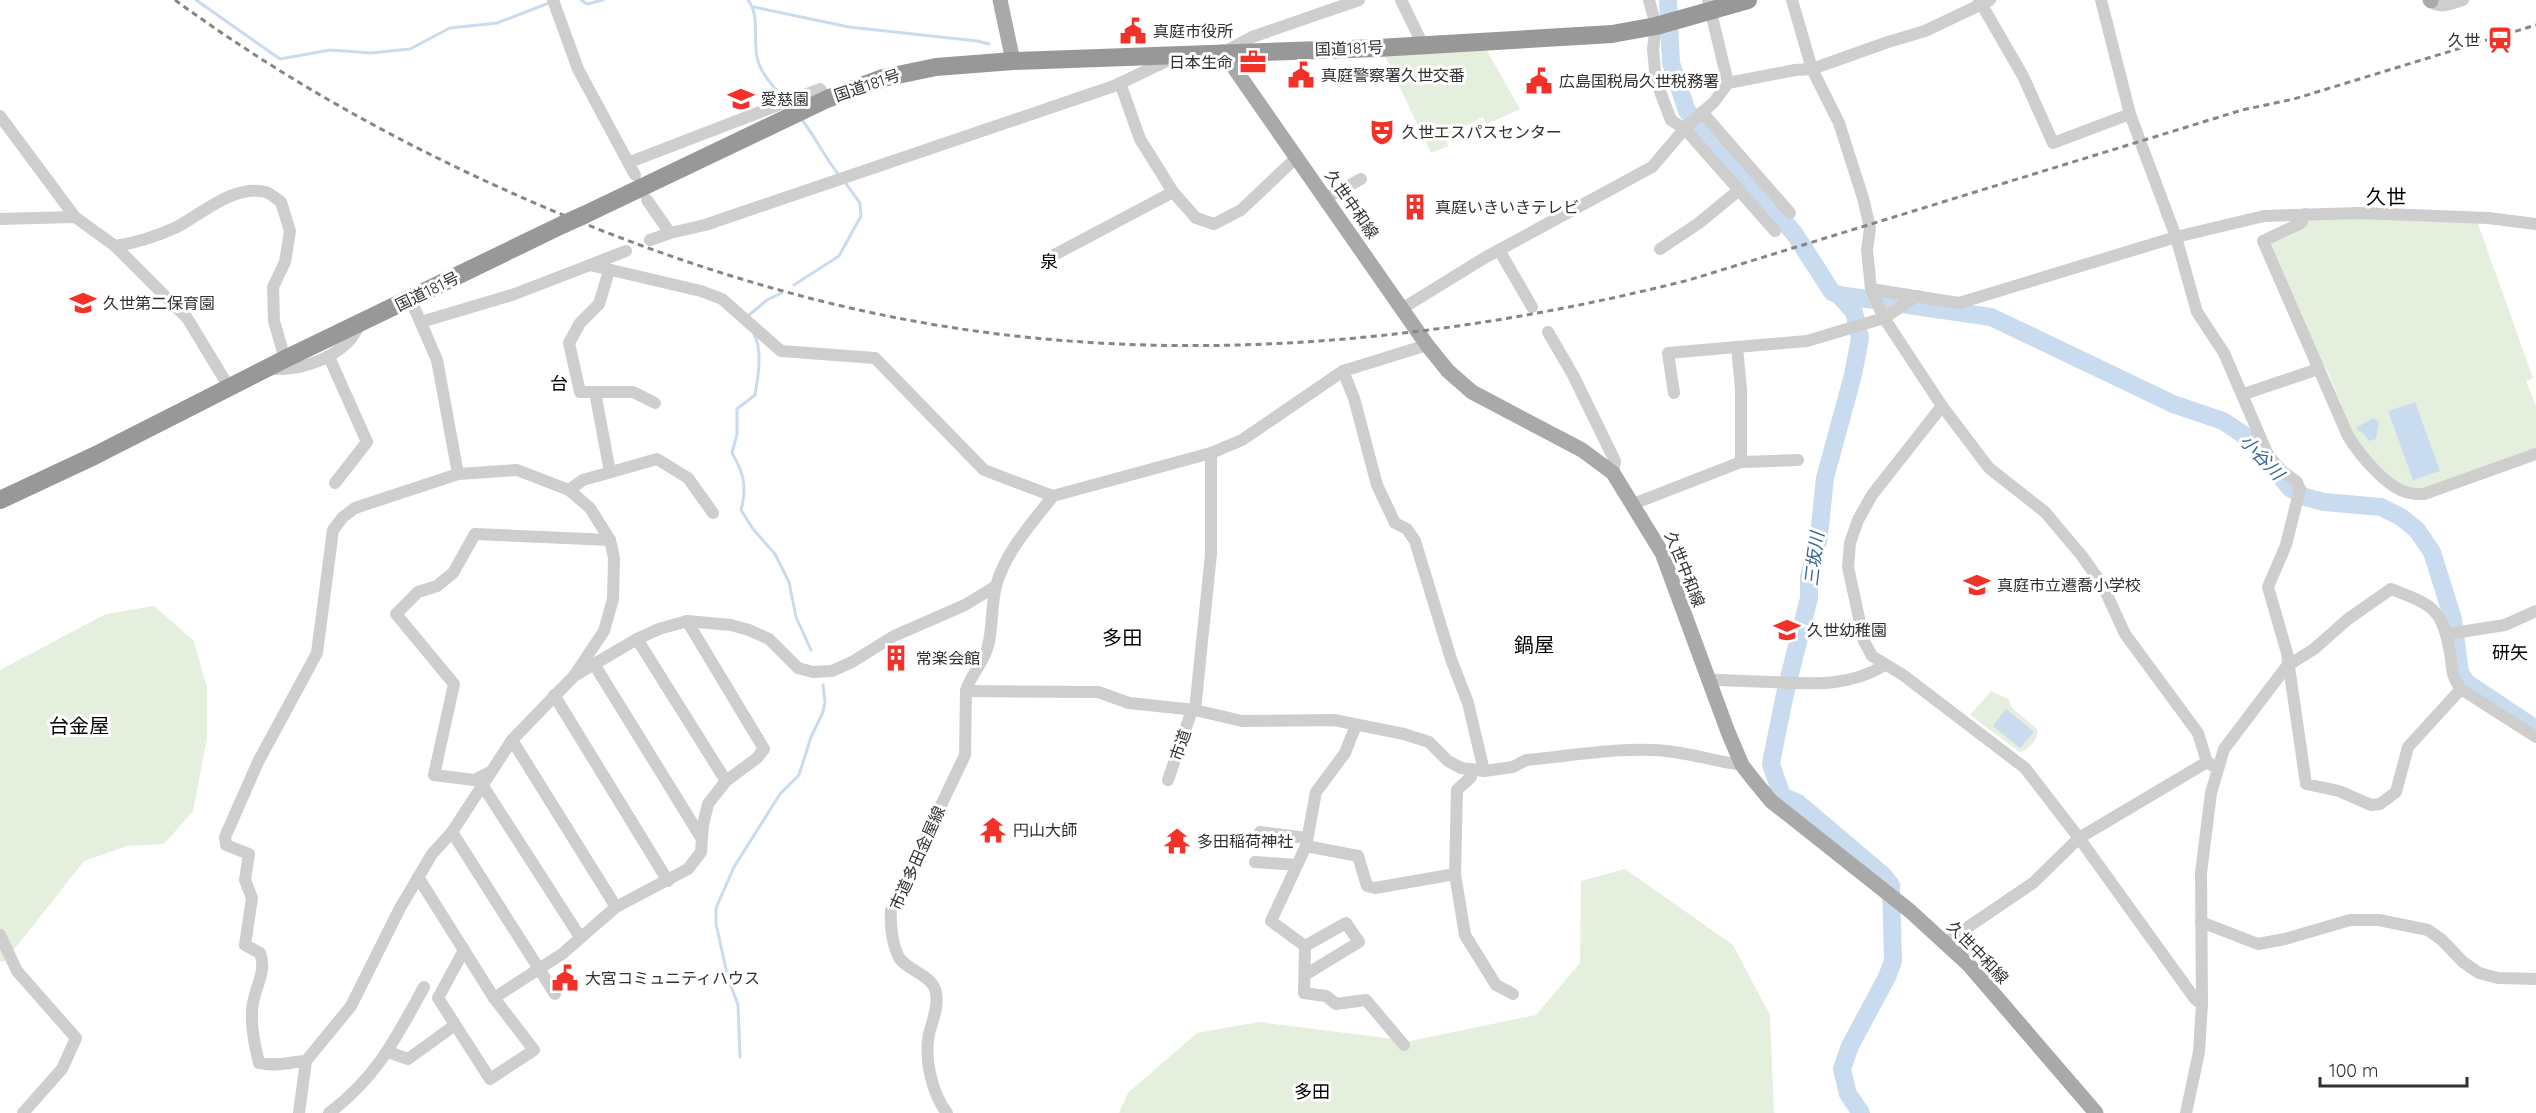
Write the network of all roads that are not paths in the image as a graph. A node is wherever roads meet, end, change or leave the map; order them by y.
1 (553, 0) edge
2 (1000, 0) edge
3 (1359, 0) edge
4 (1401, 0) edge
5 (1649, 0) edge
6 (1748, 0) edge
7 (1792, 0) edge
8 (2101, 0) edge
9 (2463, 0) edge
10 (1984, 1) edge
11 (2430, 1) edge
12 (1337, 4) edge
13 (1710, 5) edge
14 (1656, 26) junction
15 (1252, 44) junction
16 (1423, 45) junction
17 (1223, 52) junction
18 (1180, 55) junction
19 (1013, 61) junction
20 (1812, 69) junction
21 (1728, 82) junction
22 (1120, 83) junction
23 (827, 99) junction
24 (1702, 112) junction
25 (2130, 114) junction
26 (0, 116) edge
27 (1686, 128) junction
28 (1297, 157) junction
29 (630, 162) junction
30 (635, 175) dead end
31 (1361, 179) dead end
32 (1739, 190) junction
33 (1173, 192) junction
34 (1326, 198) junction
35 (647, 200) dead end
36 (1790, 213) dead end
37 (2305, 214) junction
38 (75, 218) junction
39 (0, 219) edge
40 (2536, 224) edge
41 (1776, 231) dead end
42 (670, 233) junction
43 (2176, 237) junction
44 (650, 240) dead end
45 (115, 246) junction
46 (1660, 249) dead end
47 (1499, 250) junction
48 (626, 251) dead end
49 (1054, 255) dead end
50 (590, 265) junction
51 (609, 271) junction
52 (1871, 289) junction
53 (1917, 296) junction
54 (411, 298) junction
55 (1532, 307) dead end
56 (1403, 308) junction
57 (1884, 318) junction
58 (362, 322) junction
59 (421, 322) junction
60 (1548, 332) dead end
61 (1427, 345) junction
62 (1737, 347) junction
63 (329, 357) junction
64 (285, 359) junction
65 (268, 368) junction
66 (2318, 369) junction
67 (1343, 371) junction
68 (229, 387) junction
69 (595, 392) junction
70 (1674, 393) dead end
71 (2244, 394) junction
72 (655, 403) dead end
73 (1941, 406) junction
74 (1211, 453) junction
75 (2536, 454) edge
76 (1798, 460) dead end
77 (1742, 462) junction
78 (610, 472) junction
79 (1613, 473) junction
80 (458, 474) junction
81 (335, 483) dead end
82 (568, 490) junction
83 (1053, 496) junction
84 (0, 500) edge
85 (1633, 504) junction
86 (713, 513) dead end
87 (609, 540) junction
88 (996, 586) junction
89 (2536, 611) edge
90 (687, 621) junction
91 (2447, 634) junction
92 (637, 639) junction
93 (594, 664) junction
94 (1885, 665) junction
95 (2287, 666) junction
96 (574, 676) junction
97 (1707, 679) junction
98 (2461, 689) junction
99 (966, 691) junction
100 (554, 695) junction
101 (1193, 710) junction
102 (1356, 725) junction
103 (2536, 737) edge
104 (512, 740) junction
105 (1742, 765) junction
106 (2212, 765) junction
107 (1470, 769) junction
108 (1484, 771) junction
109 (491, 772) junction
110 (1168, 780) dead end
111 (726, 781) junction
112 (483, 786) junction
113 (452, 832) junction
114 (1260, 832) dead end
115 (2079, 838) junction
116 (704, 841) junction
117 (1307, 842) junction
118 (1254, 861) dead end
119 (1296, 865) junction
120 (1455, 874) junction
121 (418, 877) junction
122 (668, 881) junction
123 (616, 908) junction
124 (2201, 922) junction
125 (0, 935) edge
126 (580, 937) junction
127 (1946, 942) junction
128 (1305, 946) junction
129 (464, 950) junction
130 (538, 969) junction
131 (1305, 975) junction
132 (2536, 979) edge
133 (424, 987) dead end
134 (555, 994) dead end
135 (1514, 994) dead end
136 (494, 998) junction
137 (2202, 1004) junction
138 (455, 1025) junction
139 (1404, 1045) dead end
140 (388, 1052) junction
141 (306, 1061) junction
142 (23, 1113) edge
143 (298, 1113) edge
144 (329, 1113) edge
145 (947, 1113) edge
146 (2096, 1113) edge
147 (2186, 1113) edge

1 - 29 street
2 - 19 main road
3 - 12 street
4 - 16 street
5 - 14 street
6 - 13 highway, 国道181号
7 - 20 street
8 - 25 street
9 - 11 street
10 - 20 street
10 - 25 street
12 - 15 street
13 - 14 highway, 国道181号
13 - 21 street
14 - 16 highway, 国道181号
14 - 27 street
15 - 16 highway, 国道181号
15 - 17 highway, 国道181号
17 - 18 highway, 国道181号
17 - 28 main road, 久世中和線
18 - 19 highway, 国道181号
18 - 22 street
19 - 23 highway, 国道181号
20 - 21 street
20 - 52 street
21 - 24 street
22 - 33 street
22 - 42 street
23 - 29 street
23 - 54 highway, 国道181号, bridge
24 - 27 street
24 - 36 street
25 - 43 street
26 - 38 street
27 - 32 street
27 - 47 street
28 - 33 street
28 - 34 main road, 久世中和線
29 - 30 street
31 - 34 street
32 - 41 street
32 - 46 street
33 - 49 street
34 - 56 main road, 久世中和線
35 - 42 street
37 - 40 street
37 - 43 street
37 - 66 street
38 - 39 street
38 - 45 street
42 - 44 street
43 - 53 street
43 - 71 street
45 - 64 street
45 - 68 street
47 - 55 street
47 - 56 street
48 - 50 street
50 - 51 street
50 - 59 street
51 - 69 street
51 - 83 street
52 - 53 street
52 - 57 street
53 - 57 street
54 - 58 highway, 国道181号
54 - 59 street
56 - 61 main road, 久世中和線
57 - 62 street
57 - 73 street
58 - 63 street
58 - 64 highway, 国道181号
59 - 80 street
60 - 79 street
61 - 67 street
61 - 79 main road, 久世中和線
62 - 70 street
62 - 77 street
63 - 65 street
63 - 81 street
64 - 65 highway, 国道181号
65 - 68 highway, 国道181号
66 - 71 street
66 - 75 street
67 - 74 street
67 - 108 street
68 - 84 highway, 国道181号
69 - 72 street
69 - 78 street
71 - 95 street
73 - 94 street
73 - 106 street
74 - 83 street
74 - 101 street, 市道
76 - 77 street
77 - 85 street
78 - 82 street
78 - 86 street
79 - 85 main road, 久世中和線
80 - 82 street
80 - 141 street
82 - 87 street
83 - 88 street
85 - 97 main road, 久世中和線
87 - 96 street
87 - 109 street
88 - 90 street
88 - 99 street
89 - 91 street
90 - 92 street
90 - 111 street
91 - 95 street
91 - 98 street
92 - 93 street
92 - 111 street
93 - 96 street
93 - 116 street
94 - 97 street
94 - 115 street
95 - 98 street
95 - 106 street
96 - 100 street
97 - 105 main road, 久世中和線
98 - 103 street
99 - 101 street
99 - 145 street, 市道多田金屋線
100 - 104 street
100 - 122 street
101 - 102 street
101 - 110 street, 市道
102 - 107 street
102 - 117 street
104 - 109 street
104 - 123 street
105 - 108 street
105 - 127 main road, 久世中和線
106 - 115 street
106 - 124 street
107 - 108 street
107 - 120 street
109 - 112 street
111 - 116 street
112 - 113 street
112 - 126 street
113 - 121 street
113 - 130 street
114 - 117 street
115 - 127 street
115 - 137 street
116 - 122 street
117 - 119 street
117 - 120 street
118 - 119 street
119 - 128 street
120 - 135 street
121 - 129 street
121 - 141 street
122 - 123 street
123 - 126 street
124 - 132 street
124 - 137 street
125 - 142 street
126 - 130 street
127 - 146 main road, 久世中和線
128 - 131 street
128 - 131 street
129 - 136 street
129 - 138 street
130 - 134 street
130 - 136 street
131 - 139 street
133 - 140 street
136 - 138 street
137 - 147 street
138 - 140 street
140 - 144 street
141 - 143 street

